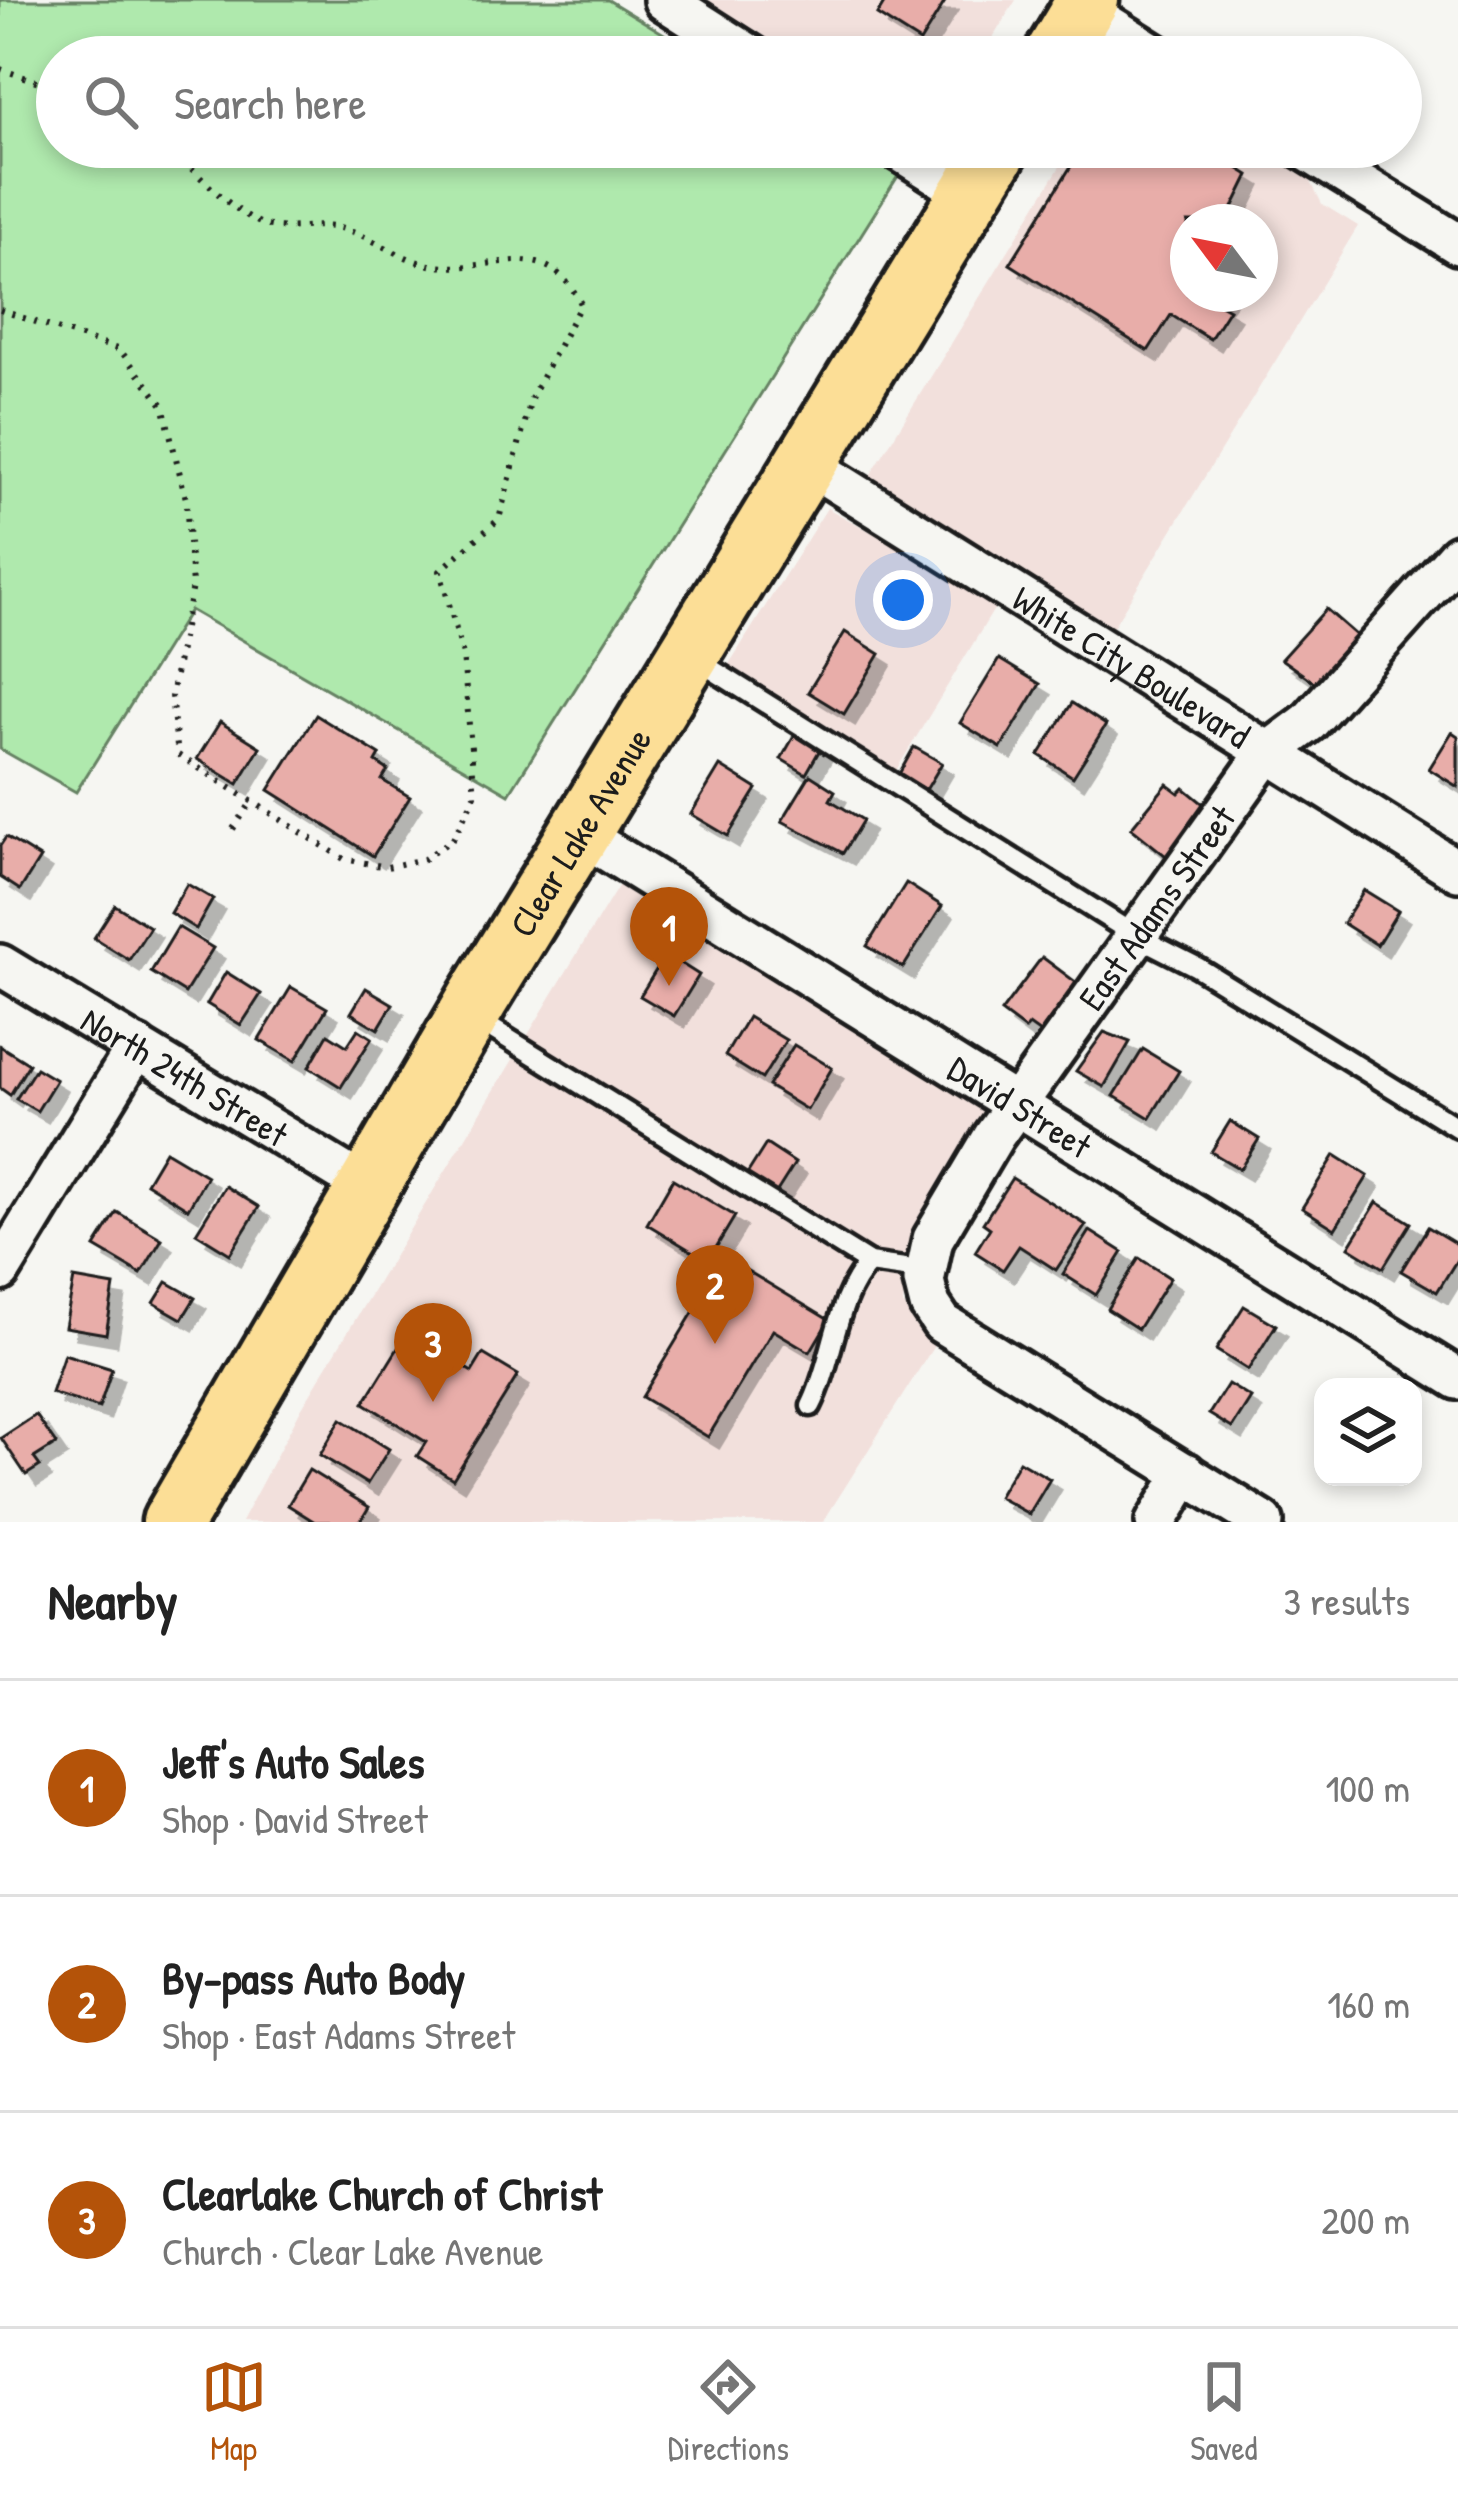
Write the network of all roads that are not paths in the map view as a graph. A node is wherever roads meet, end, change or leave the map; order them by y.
1 (664, 0) edge
2 (1075, 22) edge
3 (721, 36) edge
4 (1109, 36) edge
5 (1335, 168) edge
6 (985, 171) edge
7 (1458, 244) edge
8 (806, 463) junction
9 (1458, 555) edge
10 (688, 655) junction
11 (1266, 754) junction
12 (579, 833) junction
13 (1458, 871) edge
14 (1138, 937) junction
15 (0, 965) edge
16 (469, 1015) junction
17 (136, 1047) junction
18 (1014, 1106) junction
19 (1458, 1128) edge
20 (368, 1186) junction
21 (869, 1263) junction
22 (0, 1271) edge
23 (928, 1288) junction
24 (1458, 1379) edge
25 (811, 1406) dead end
26 (1186, 1474) junction
27 (173, 1522) edge
28 (1156, 1522) edge
29 (1263, 1522) edge

1 - 3 street
2 - 4 street
5 - 7 street
6 - 8 main road, Clear Lake Avenue
8 - 10 main road, Clear Lake Avenue
8 - 11 street, White City Boulevard
9 - 11 street, East Adams Street
10 - 12 main road, Clear Lake Avenue
10 - 14 lane
11 - 13 street, White City Boulevard
11 - 14 street, East Adams Street
12 - 16 main road, Clear Lake Avenue
12 - 18 street, David Street
14 - 18 street, East Adams Street
14 - 19 lane
15 - 17 street, North 24th Street
16 - 20 main road, Clear Lake Avenue
16 - 21 lane
17 - 20 street, North 24th Street
17 - 22 street
18 - 23 street, East Adams Street
18 - 24 street, David Street
20 - 27 main road, Clear Lake Avenue
21 - 23 lane
21 - 25 lane
23 - 26 street
26 - 28 street
26 - 29 street

